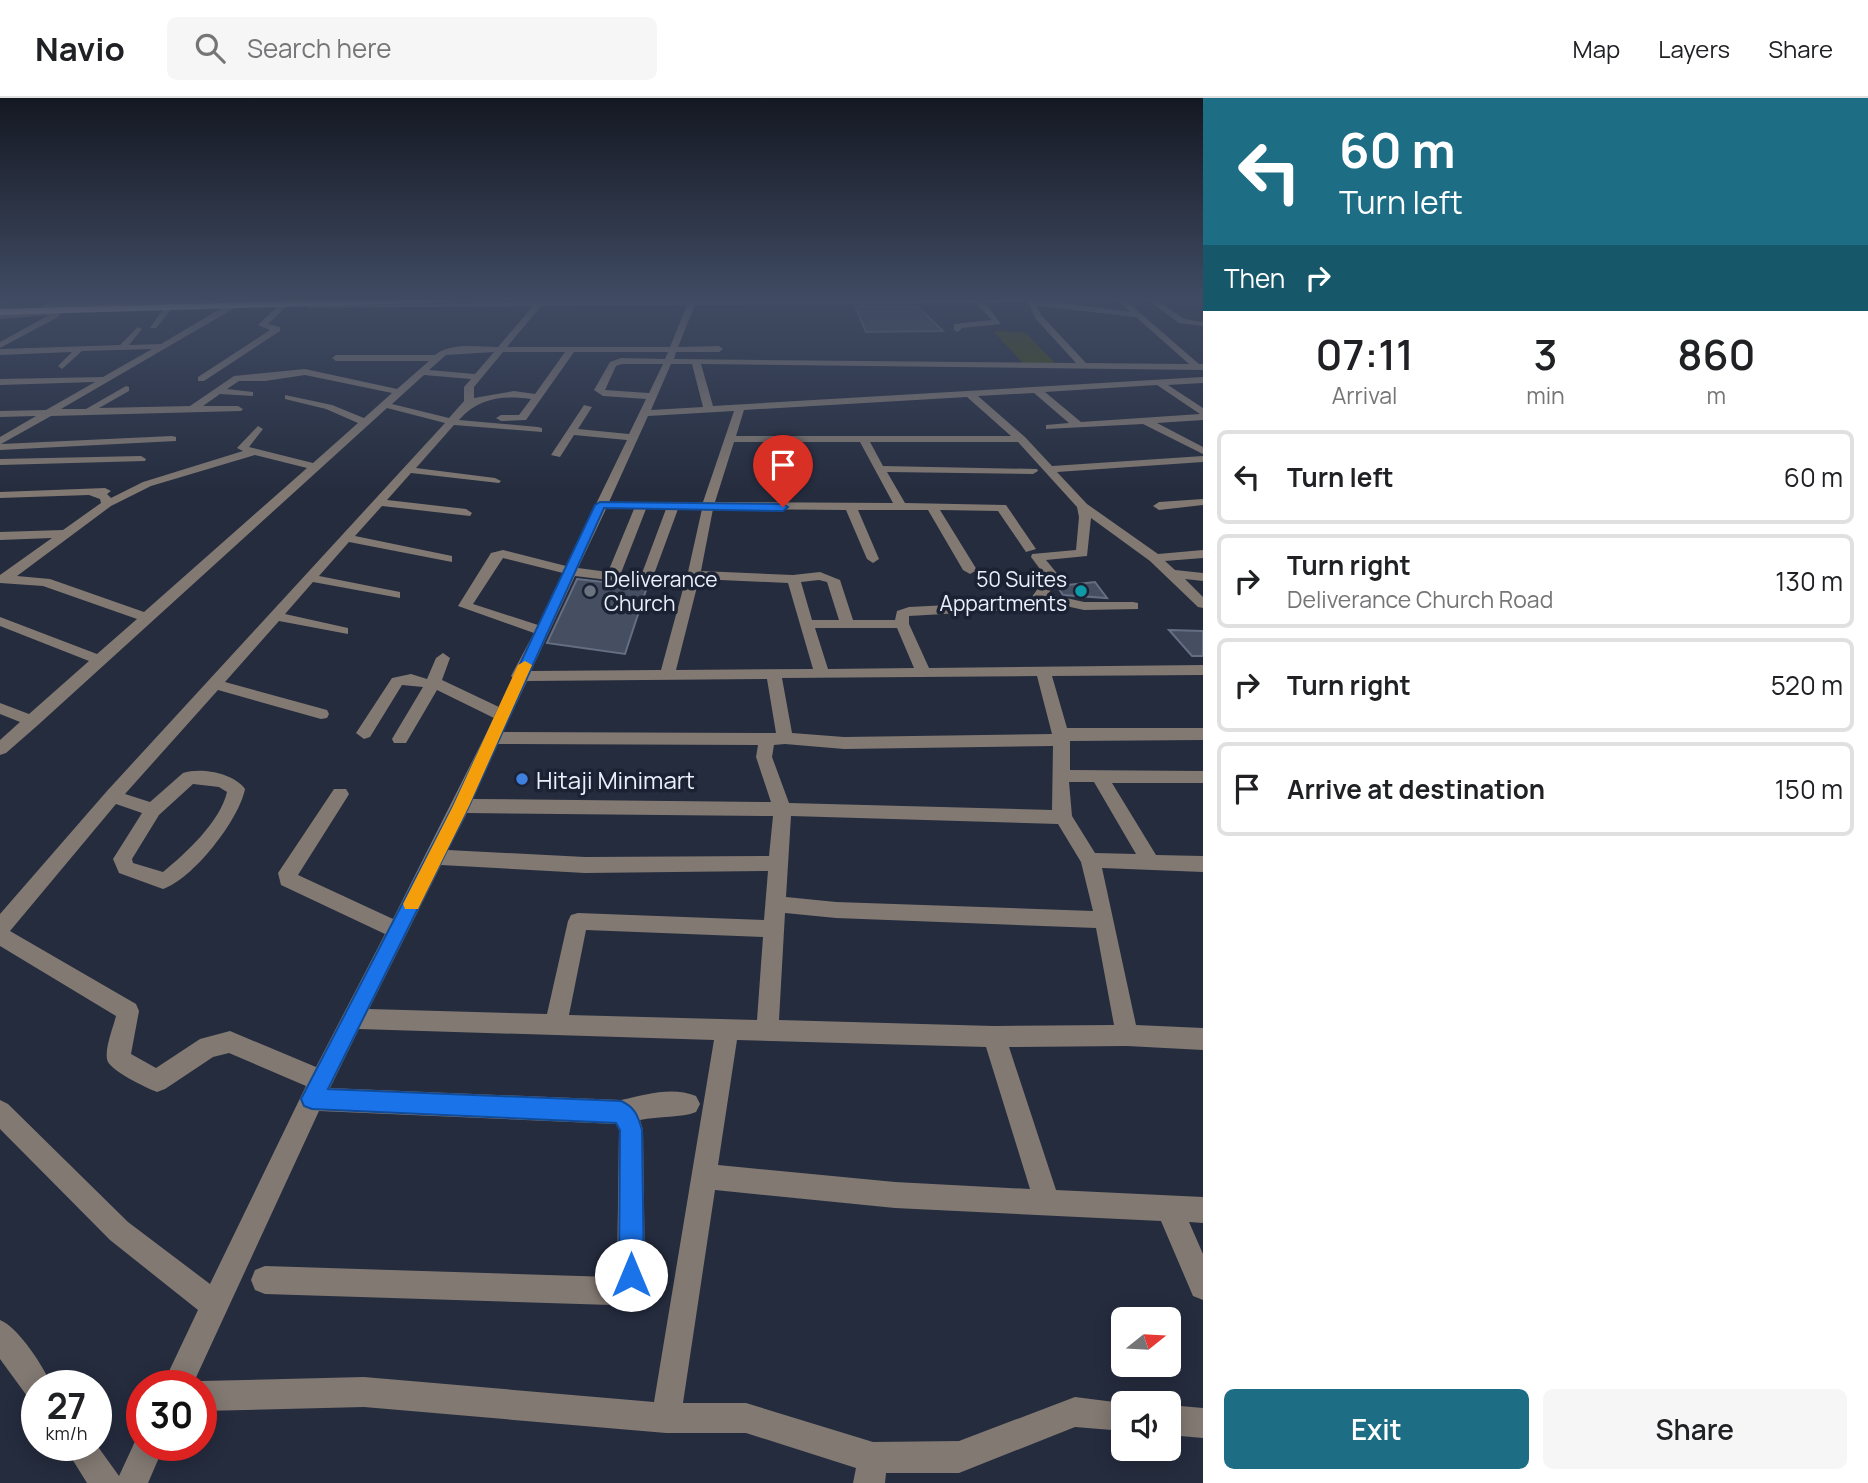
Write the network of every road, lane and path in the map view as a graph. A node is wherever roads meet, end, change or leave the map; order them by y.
1 (65, 364) edge
2 (132, 364) edge
3 (224, 364) edge
4 (431, 364) edge
5 (490, 364) edge
6 (560, 364) edge
7 (614, 364) edge
8 (666, 364) edge
9 (696, 364) edge
10 (854, 364) edge
11 (1082, 364) edge
12 (62, 366) dead end
13 (1084, 366) junction
14 (1200, 367) edge
15 (422, 372) junction
16 (480, 377) junction
17 (104, 379) junction
18 (201, 379) dead end
19 (1203, 380) edge
20 (0, 383) edge
21 (1159, 383) junction
22 (1034, 388) junction
23 (125, 389) dead end
24 (217, 391) junction
25 (399, 392) junction
26 (250, 394) dead end
27 (970, 394) junction
28 (288, 397) dead end
29 (537, 397) junction
30 (46, 400) dead end
31 (70, 400) junction
32 (475, 401) junction
33 (646, 404) junction
34 (385, 405) junction
35 (587, 407) dead end
36 (740, 408) junction
37 (192, 409) junction
38 (709, 409) junction
39 (238, 410) dead end
40 (88, 411) junction
41 (48, 412) junction
42 (1203, 412) edge
43 (0, 414) edge
44 (1203, 418) edge
45 (453, 422) junction
46 (1147, 422) junction
47 (366, 423) junction
48 (514, 424) junction
49 (1078, 425) junction
50 (1051, 426) dead end
51 (258, 429) dead end
52 (538, 430) dead end
53 (571, 432) junction
54 (632, 437) junction
55 (172, 439) dead end
56 (732, 439) junction
57 (863, 439) junction
58 (1021, 439) junction
59 (0, 441) edge
60 (0, 447) edge
61 (1203, 451) edge
62 (252, 452) junction
63 (556, 455) dead end
64 (141, 459) dead end
65 (1203, 459) edge
66 (0, 462) edge
67 (455, 464) dead end
68 (315, 467) junction
69 (412, 467) junction
70 (881, 469) junction
71 (1049, 469) junction
72 (1033, 471) dead end
73 (495, 481) dead end
74 (147, 484) junction
75 (93, 493) junction
76 (0, 495) edge
77 (378, 502) junction
78 (1203, 502) edge
79 (107, 504) junction
80 (600, 505) junction
81 (641, 506) junction
82 (673, 506) junction
83 (708, 506) junction
84 (1083, 506) junction
85 (1159, 506) dead end
86 (851, 507) junction
87 (901, 507) junction
88 (932, 507) junction
89 (466, 513) dead end
90 (68, 534) junction
91 (646, 535) junction
92 (0, 537) edge
93 (347, 538) junction
94 (1030, 549) dead end
95 (1203, 554) edge
96 (1154, 558) junction
97 (447, 559) dead end
98 (873, 559) dead end
99 (970, 570) dead end
100 (570, 571) junction
101 (1172, 574) junction
102 (613, 577) junction
103 (311, 578) junction
104 (1203, 578) edge
105 (793, 579) junction
106 (2, 580) edge
107 (692, 581) junction
108 (645, 582) junction
109 (395, 594) dead end
110 (1038, 596) junction
111 (1203, 604) edge
112 (1133, 606) dead end
113 (275, 616) junction
114 (147, 618) junction
115 (0, 621) edge
116 (807, 624) junction
117 (847, 624) junction
118 (902, 624) junction
119 (343, 631) dead end
120 (541, 631) junction
121 (443, 659) dead end
122 (100, 660) junction
123 (1203, 670) edge
124 (925, 673) junction
125 (1044, 673) junction
126 (667, 674) junction
127 (822, 674) junction
128 (775, 675) junction
129 (519, 676) junction
130 (216, 684) junction
131 (432, 685) junction
132 (0, 708) edge
133 (321, 714) dead end
134 (502, 715) junction
135 (32, 721) junction
136 (364, 733) dead end
137 (1203, 734) edge
138 (492, 737) junction
139 (1061, 737) junction
140 (776, 738) junction
141 (400, 739) dead end
142 (0, 749) edge
143 (1063, 776) junction
144 (1203, 777) edge
145 (1100, 778) junction
146 (340, 794) dead end
147 (113, 796) junction
148 (461, 806) junction
149 (782, 809) junction
150 (153, 810) junction
151 (1063, 817) junction
152 (435, 857) junction
153 (1090, 860) junction
154 (1150, 862) junction
155 (776, 863) junction
156 (1203, 864) edge
157 (776, 904) junction
158 (1105, 920) junction
159 (0, 928) edge
160 (774, 929) junction
161 (398, 932) junction
162 (0, 936) edge
163 (354, 1019) junction
164 (556, 1023) junction
165 (727, 1030) junction
166 (767, 1031) junction
167 (1127, 1035) junction
168 (994, 1037) junction
169 (1203, 1039) edge
170 (316, 1090) junction
171 (688, 1104) dead end
172 (0, 1112) edge
173 (621, 1112) junction
174 (705, 1176) junction
175 (1048, 1204) junction
176 (1169, 1208) junction
177 (1203, 1210) edge
178 (265, 1280) dead end
179 (1203, 1286) edge
180 (215, 1305) junction
181 (0, 1334) edge
182 (26, 1370) edge
183 (185, 1370) edge
184 (217, 1396) edge
185 (1111, 1415) edge
186 (666, 1418) junction
187 (1181, 1421) edge
188 (1203, 1423) edge
189 (90, 1461) edge
190 (142, 1461) edge
191 (871, 1470) edge
192 (106, 1483) edge
193 (132, 1483) edge

1 - 12 street
2 - 17 street
3 - 18 street
4 - 15 street
5 - 16 street
6 - 29 street
7 - 33 street
8 - 33 street
9 - 38 street
10 - 13 street
11 - 13 street
13 - 14 street
15 - 16 street
15 - 25 street
16 - 32 street
17 - 20 street
17 - 31 street
19 - 21 street
21 - 22 street
21 - 42 street
22 - 27 street
22 - 49 street
23 - 40 street
24 - 25 street
24 - 26 street
24 - 37 street
25 - 34 street
27 - 36 street
27 - 58 street
28 - 47 street
29 - 32 street
29 - 48 street
30 - 31 street
31 - 41 street
32 - 45 street
32 - 48 street
33 - 38 street
33 - 54 street
34 - 45 street
34 - 47 street
35 - 53 street
36 - 38 street
36 - 56 street
37 - 39 street
37 - 40 street
40 - 41 street
41 - 43 street
41 - 59 street
44 - 46 street
45 - 48 street
45 - 69 street
46 - 49 street
46 - 61 street
47 - 68 street
48 - 52 street
49 - 50 street
51 - 62 street
53 - 54 street
53 - 63 street
54 - 80 street
55 - 60 street
56 - 57 street
56 - 83 street
57 - 58 street
57 - 70 street
58 - 71 street
62 - 68 street
62 - 74 street
64 - 66 street
65 - 71 street
67 - 69 street
68 - 114 street
69 - 73 street
69 - 77 street
70 - 72 street
70 - 87 street
71 - 84 street
74 - 75 street
74 - 79 street
75 - 76 street
75 - 79 street
77 - 89 street
77 - 93 street
78 - 85 street
79 - 90 street
80 - 81 street
80 - 100 street
81 - 82 street
81 - 91 street
82 - 83 street
82 - 91 street
83 - 86 street
83 - 107 street
84 - 96 street
84 - 110 street
86 - 87 street
86 - 98 street
87 - 88 street
88 - 94 street
88 - 99 street
90 - 92 street
90 - 106 street
91 - 102 street
91 - 108 street
93 - 97 street
93 - 103 street
95 - 96 street
96 - 101 street
100 - 102 street
100 - 120 street
100 - 120 street
101 - 104 street
101 - 111 street
102 - 108 street
103 - 109 street
103 - 113 street
105 - 107 street
105 - 116 street
105 - 117 street
106 - 114 street
107 - 108 street
107 - 126 street
110 - 112 street
110 - 118 street
113 - 119 street
113 - 130 street
114 - 122 street
115 - 122 street
116 - 117 street
116 - 127 street
117 - 118 street
118 - 124 street
120 - 129 street
121 - 131 street
122 - 135 street
123 - 125 street
124 - 125 street
124 - 127 street
125 - 139 street
126 - 128 street
126 - 129 street
127 - 128 street
128 - 140 street
129 - 134 street
130 - 133 street
130 - 147 street
131 - 134 street
131 - 136 street
131 - 141 street
132 - 135 street
134 - 138 street
135 - 142 street
137 - 139 street
138 - 140 street
138 - 148 street
139 - 140 street
139 - 143 street
140 - 149 street
143 - 145 street
143 - 151 street
144 - 145 street
145 - 154 street
146 - 161 street
147 - 150 street
147 - 159 street
148 - 149 street
148 - 152 street
149 - 151 street
149 - 155 street
150 - 150 street
151 - 153 street
152 - 155 street
152 - 161 street
153 - 154 street
153 - 158 street
154 - 156 street
155 - 157 street
157 - 158 street
157 - 160 street
158 - 167 street
160 - 164 street
160 - 166 street
161 - 163 street
162 - 170 street
163 - 164 street
163 - 170 street
164 - 165 street
165 - 166 street
165 - 174 street
166 - 168 street
167 - 168 street
167 - 169 street
168 - 175 street
170 - 173 street
170 - 180 street
171 - 173 street
172 - 180 street
173 - 178 street
174 - 175 street
174 - 186 street
175 - 176 street
176 - 177 street
176 - 179 street
180 - 183 street
181 - 182 street
184 - 186 street
185 - 191 street
186 - 191 street
187 - 188 street
189 - 192 street
190 - 193 street

